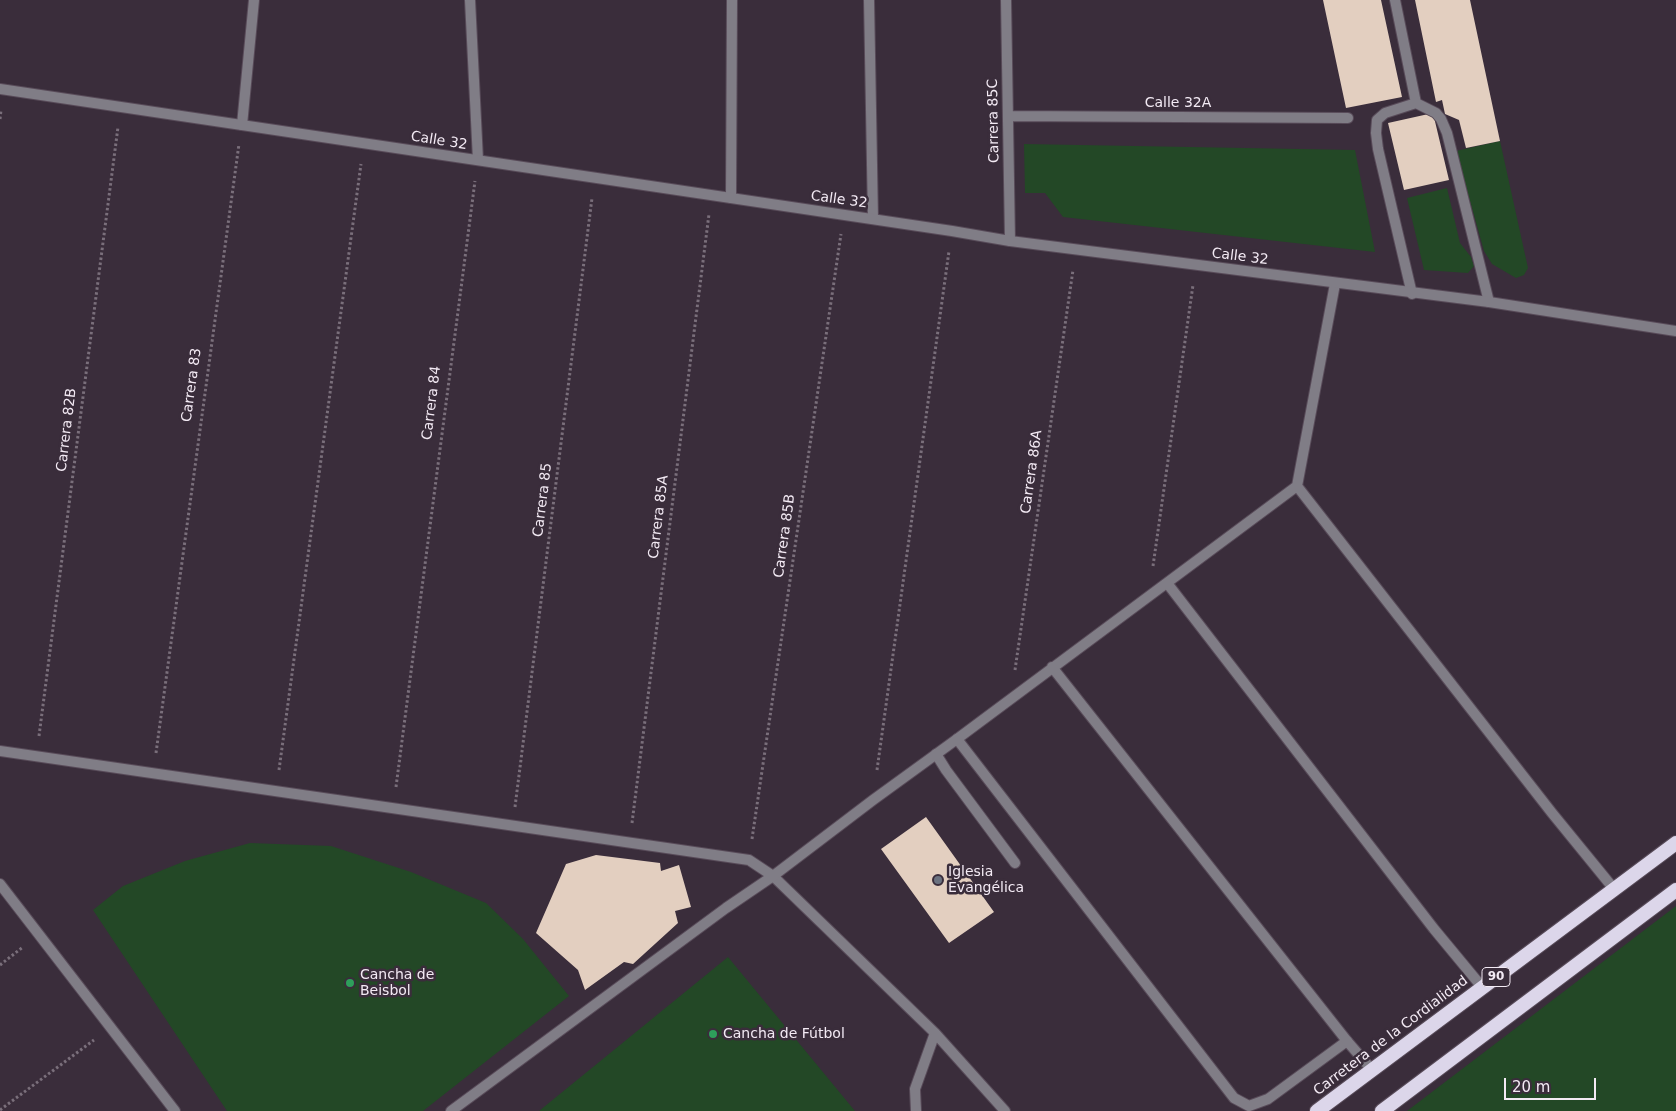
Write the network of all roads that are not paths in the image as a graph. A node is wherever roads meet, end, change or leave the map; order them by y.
1 (254, 0) edge
2 (470, 0) edge
3 (732, 0) edge
4 (869, 0) edge
5 (1006, 0) edge
6 (1395, 0) edge
7 (0, 89) edge
8 (1416, 103) junction
9 (1008, 116) junction
10 (1348, 118) dead end
11 (242, 125) junction
12 (478, 160) junction
13 (731, 198) junction
14 (873, 219) junction
15 (1010, 241) junction
16 (1335, 284) junction
17 (1412, 294) junction
18 (1490, 302) junction
19 (1676, 331) edge
20 (1298, 486) junction
21 (1167, 583) junction
22 (1052, 668) junction
23 (957, 739) junction
24 (0, 751) edge
25 (936, 754) junction
26 (1676, 843) edge
27 (1015, 863) dead end
28 (773, 876) junction
29 (0, 884) edge
30 (1614, 889) junction
31 (1676, 890) edge
32 (1482, 987) junction
33 (935, 1033) junction
34 (1347, 1041) junction
35 (1372, 1070) junction
36 (175, 1111) edge
37 (451, 1111) edge
38 (916, 1111) edge
39 (1004, 1111) edge
40 (1317, 1111) edge
41 (1382, 1111) edge

1 - 11 street
2 - 12 street
3 - 13 street
4 - 14 street
5 - 9 street, Carrera 85C
6 - 8 street
7 - 11 street, Calle 32
8 - 17 street
8 - 18 street
9 - 10 street, Calle 32A
9 - 15 street, Carrera 85C
11 - 12 street, Calle 32
12 - 13 street, Calle 32
13 - 14 street, Calle 32
14 - 15 street, Calle 32
15 - 16 street, Calle 32
16 - 17 street, Calle 32
16 - 20 street
17 - 18 street, Calle 32
18 - 19 street, Calle 32
20 - 21 street
20 - 30 street
21 - 22 street
21 - 32 street
22 - 23 street
22 - 34 street
23 - 25 street
23 - 34 street
24 - 28 street
25 - 27 street
25 - 28 street
26 - 30 highway, Carretera de la Cordialidad / 90
28 - 33 street
28 - 37 street
29 - 36 street
30 - 32 highway, Carretera de la Cordialidad / 90
31 - 41 highway
32 - 35 highway, Carretera de la Cordialidad / 90
33 - 38 street
33 - 39 street
34 - 35 street
35 - 40 highway, Carretera de la Cordialidad / 90

